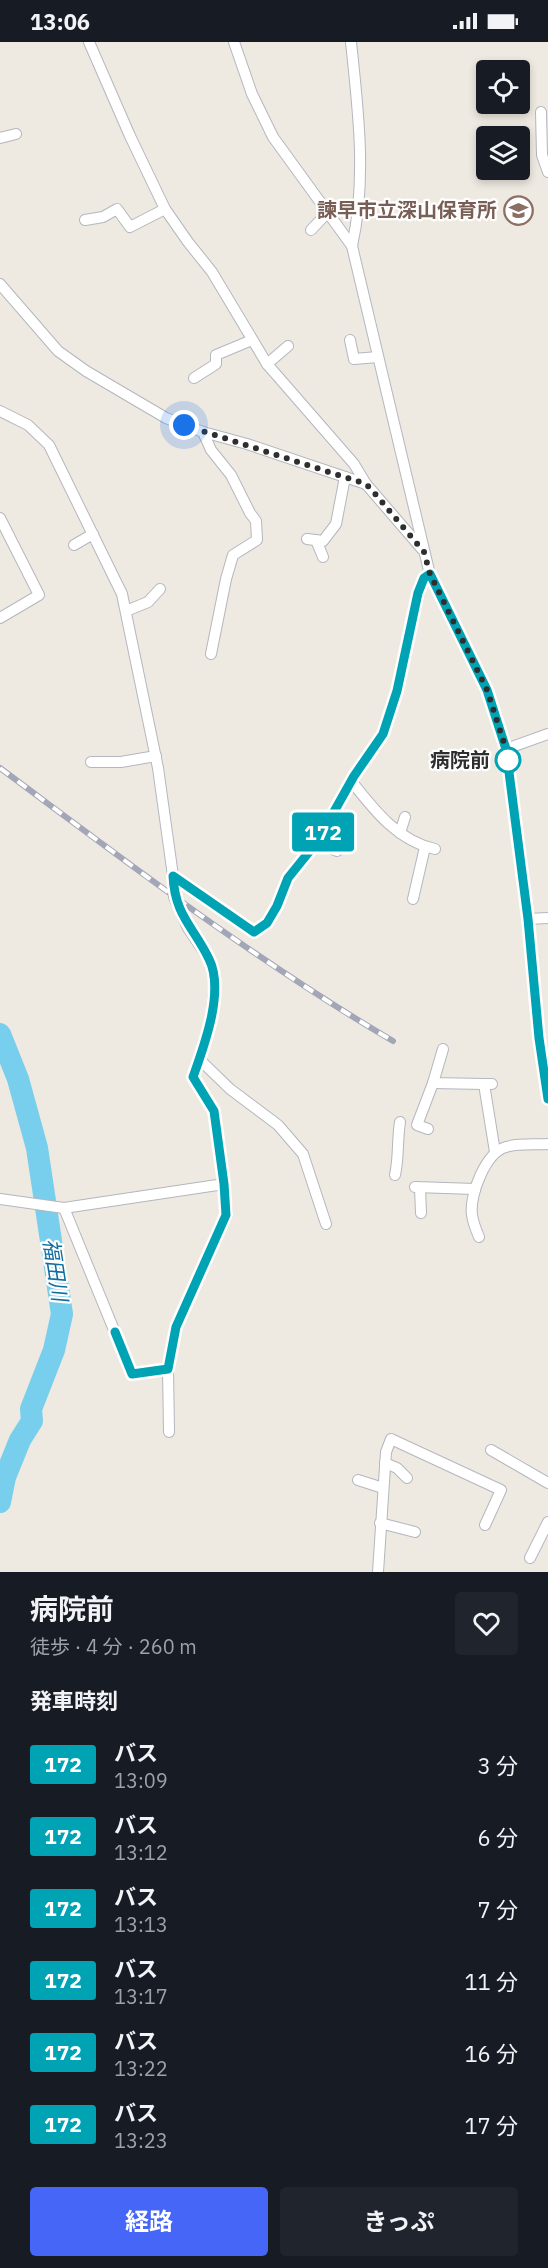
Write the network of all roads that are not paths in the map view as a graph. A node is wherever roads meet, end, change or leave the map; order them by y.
1 (89, 42) edge
2 (234, 42) edge
3 (351, 42) edge
4 (541, 112) dead end
5 (16, 134) dead end
6 (0, 138) edge
7 (548, 172) edge
8 (165, 209) junction
9 (328, 212) junction
10 (85, 220) dead end
11 (311, 230) dead end
12 (352, 246) junction
13 (0, 284) edge
14 (252, 340) junction
15 (350, 340) dead end
16 (288, 346) dead end
17 (378, 357) junction
18 (267, 364) junction
19 (194, 378) dead end
20 (0, 411) edge
21 (203, 432) junction
22 (345, 477) junction
23 (366, 484) junction
24 (0, 518) edge
25 (93, 534) junction
26 (74, 545) dead end
27 (424, 552) junction
28 (323, 557) dead end
29 (430, 574) junction
30 (160, 589) dead end
31 (126, 611) junction
32 (0, 618) edge
33 (211, 654) dead end
34 (548, 734) edge
35 (506, 749) junction
36 (156, 756) junction
37 (91, 762) dead end
38 (352, 782) junction
39 (405, 817) dead end
40 (400, 833) junction
41 (317, 842) junction
42 (337, 850) dead end
43 (173, 876) junction
44 (413, 899) dead end
45 (548, 918) edge
46 (528, 919) junction
47 (544, 1039) edge
48 (443, 1049) dead end
49 (199, 1059) junction
50 (433, 1083) junction
51 (548, 1099) edge
52 (548, 1144) edge
53 (495, 1152) junction
54 (395, 1175) dead end
55 (224, 1184) junction
56 (475, 1190) junction
57 (0, 1199) edge
58 (64, 1208) junction
59 (421, 1213) dead end
60 (326, 1224) dead end
61 (479, 1237) dead end
62 (168, 1369) junction
63 (170, 1432) dead end
64 (491, 1450) dead end
65 (385, 1463) junction
66 (406, 1478) dead end
67 (358, 1480) dead end
68 (548, 1483) edge
69 (383, 1488) junction
70 (548, 1522) edge
71 (380, 1523) junction
72 (485, 1525) dead end
73 (415, 1532) dead end
74 (530, 1558) dead end
75 (378, 1572) edge

1 - 8 street
2 - 9 street
3 - 12 street
4 - 7 street
5 - 6 street
8 - 10 street
8 - 14 street
9 - 11 street
9 - 12 street
12 - 17 street
13 - 21 street
14 - 18 street
14 - 19 street
15 - 17 street
16 - 18 street
17 - 27 street
18 - 23 street
20 - 25 street
21 - 22 street
21 - 33 street
22 - 23 street
22 - 28 street
23 - 27 street
24 - 32 street
25 - 26 street
25 - 31 street
27 - 29 street
29 - 35 street
29 - 38 street
30 - 31 street
31 - 36 street
34 - 35 street
35 - 46 street
36 - 37 street
36 - 43 street
38 - 40 street
38 - 41 street
39 - 40 street
40 - 44 street
41 - 42 street
41 - 43 street
43 - 49 street
45 - 46 street
46 - 47 street
47 - 51 street
48 - 50 street
49 - 55 street
49 - 60 street
50 - 53 street
50 - 54 street
52 - 53 street
53 - 56 street
55 - 58 street
55 - 62 street
56 - 59 street
56 - 61 street
57 - 58 street
58 - 62 street
62 - 63 street
64 - 68 street
65 - 66 street
65 - 69 street
65 - 72 street
67 - 69 street
69 - 71 street
70 - 74 street
71 - 73 street
71 - 75 street

